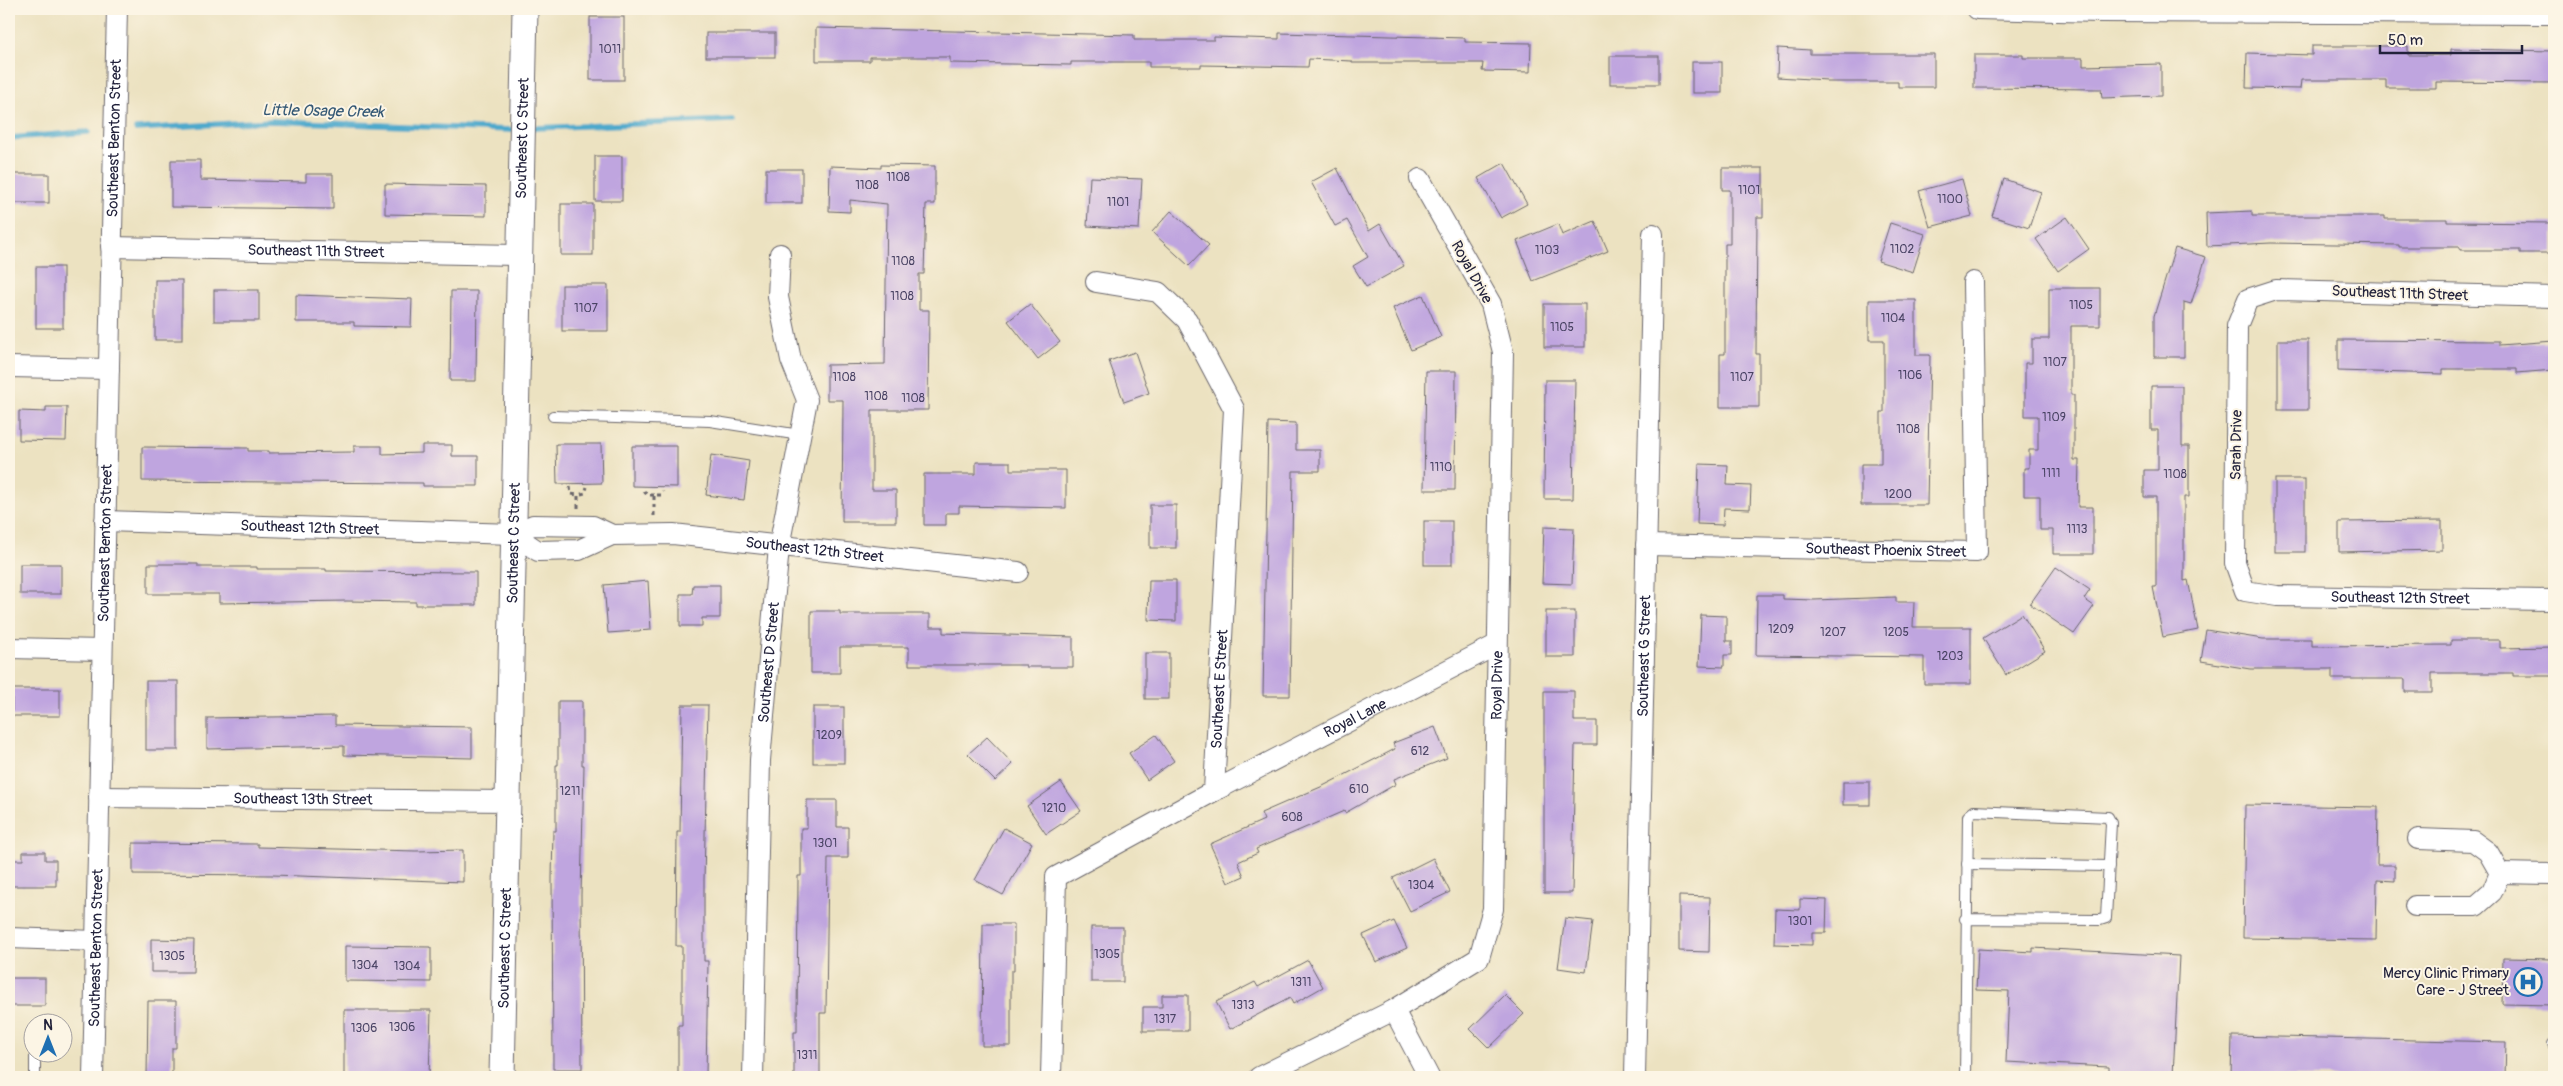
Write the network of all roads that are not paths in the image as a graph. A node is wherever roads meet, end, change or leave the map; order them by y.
1 (117, 9) edge
2 (525, 9) edge
3 (1977, 9) edge
4 (2101, 10) edge
5 (2554, 14) edge
6 (1420, 179) dead end
7 (1653, 234) dead end
8 (111, 247) junction
9 (520, 254) junction
10 (780, 254) dead end
11 (1096, 282) dead end
12 (1973, 282) dead end
13 (2554, 297) edge
14 (2248, 299) joint
15 (9, 367) edge
16 (109, 369) junction
17 (553, 416) dead end
18 (800, 434) junction
19 (105, 521) junction
20 (513, 534) junction
21 (1646, 544) junction
22 (779, 547) junction
23 (1018, 572) dead end
24 (2245, 591) joint
25 (2554, 600) edge
26 (1496, 645) junction
27 (9, 648) edge
28 (102, 650) junction
29 (1214, 791) junction
30 (99, 797) junction
31 (508, 801) junction
32 (2418, 839) dead end
33 (1966, 864) junction
34 (2109, 866) junction
35 (2500, 873) junction
36 (2554, 874) edge
37 (2416, 906) dead end
38 (1965, 919) junction
39 (9, 938) edge
40 (96, 941) junction
41 (1394, 1010) junction
42 (36, 1064) edge
43 (35, 1077) edge
44 (93, 1077) edge
45 (502, 1077) edge
46 (753, 1077) edge
47 (1051, 1077) edge
48 (1259, 1077) edge
49 (1429, 1077) edge
50 (1635, 1077) edge
51 (1965, 1077) edge

1 - 8 street, Southeast Benton Street
2 - 9 street, Southeast C Street
3 - 4 street
4 - 5 street
6 - 26 street, Royal Drive
7 - 21 street, Southeast G Street
8 - 9 street, Southeast 11th Street
8 - 16 street, Southeast Benton Street
9 - 20 street, Southeast C Street
10 - 18 street, Southeast D Street
11 - 29 street, Southeast E Street
12 - 21 street, Southeast Phoenix Street
13 - 14 street, Southeast 11th Street
14 - 24 street, Sarah Drive
15 - 16 street
16 - 19 street, Southeast Benton Street
17 - 18 lane
18 - 22 street, Southeast D Street
19 - 20 street, Southeast 12th Street
19 - 28 street, Southeast Benton Street
20 - 22 street, Southeast 12th Street
20 - 31 street, Southeast C Street
21 - 50 street, Southeast G Street
22 - 23 street, Southeast 12th Street
22 - 46 street, Southeast D Street
24 - 25 street, Southeast 12th Street
26 - 29 street, Royal Lane
26 - 41 street, Royal Drive
27 - 28 street
28 - 30 street, Southeast Benton Street
29 - 47 street
30 - 31 street, Southeast 13th Street
30 - 40 street, Southeast Benton Street
31 - 45 street, Southeast C Street
32 - 35 street
33 - 34 lane
33 - 34 lane
33 - 38 lane
34 - 38 lane
35 - 36 street
35 - 37 street
38 - 51 lane
39 - 40 street
40 - 44 street, Southeast Benton Street
41 - 48 street, Royal Drive
41 - 49 street
42 - 43 lane

